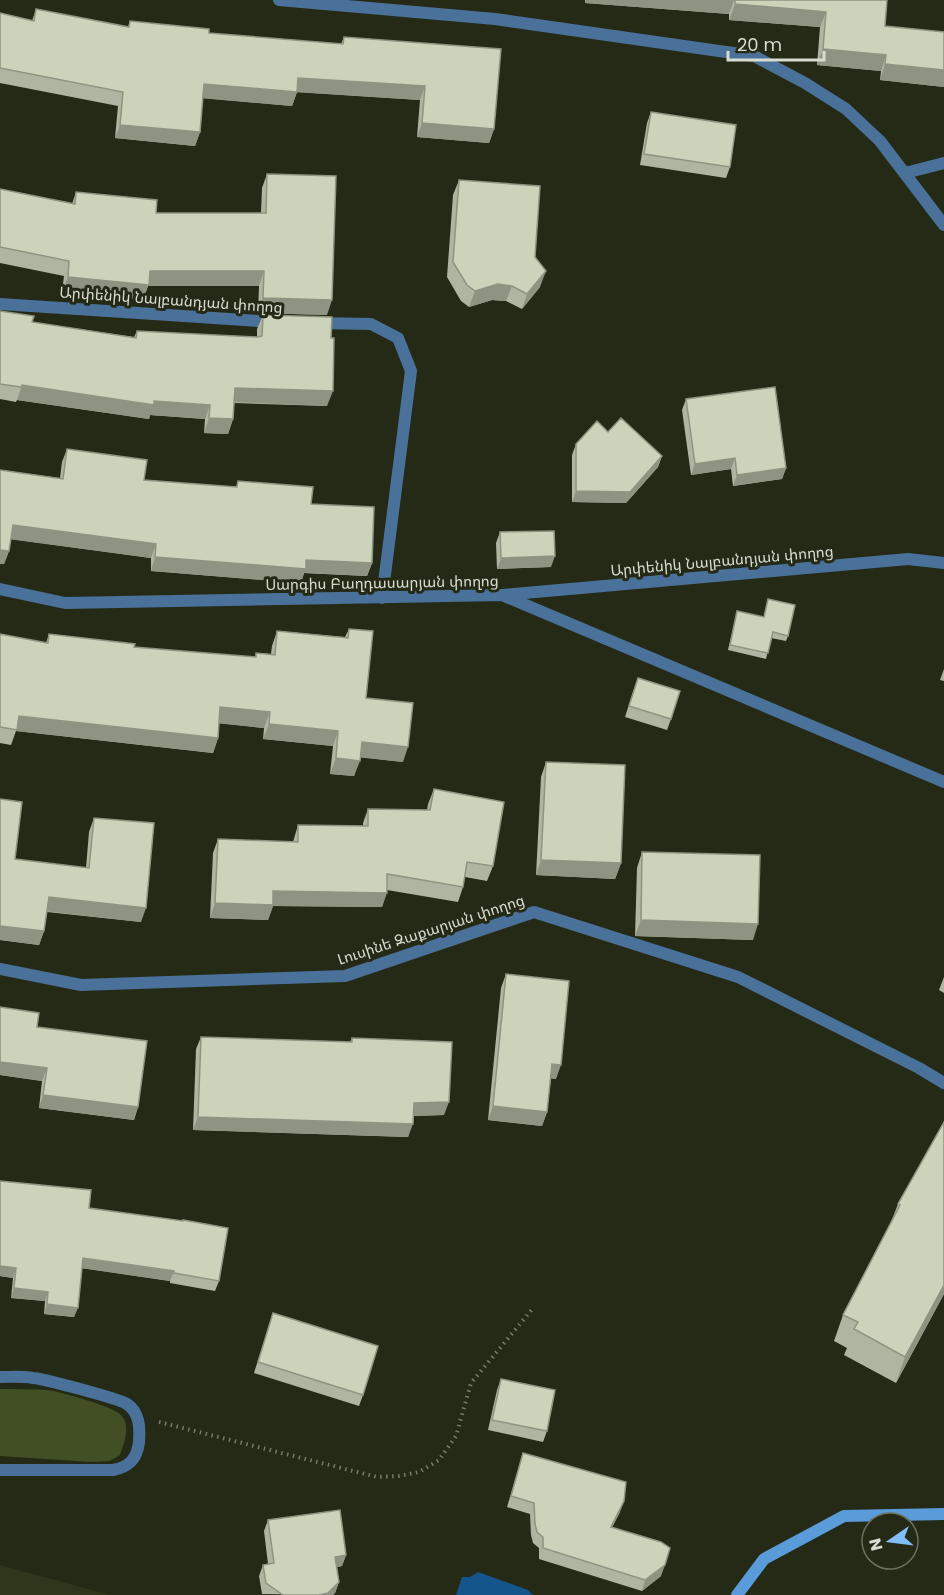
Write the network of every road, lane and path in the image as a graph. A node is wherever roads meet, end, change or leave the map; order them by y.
1 (279, 0) edge
2 (944, 163) edge
3 (905, 173) junction
4 (944, 225) edge
5 (0, 304) edge
6 (283, 322) edge
7 (305, 323) edge
8 (944, 562) edge
9 (0, 589) edge
10 (502, 596) junction
11 (382, 598) junction
12 (944, 782) edge
13 (0, 969) edge
14 (944, 1083) edge
15 (534, 1307) dead end
16 (0, 1377) edge
17 (138, 1417) junction
18 (0, 1470) edge
19 (944, 1514) edge
20 (737, 1595) edge

1 - 3 street
2 - 3 street
3 - 4 street
5 - 6 street, Արփենիկ Նալբանդյան փողոց
7 - 11 street
8 - 10 street, Արփենիկ Նալբանդյան փողոց
9 - 11 street, Սարգիս Բաղդասարյան փողոց
10 - 11 street, Սարգիս Բաղդասարյան փողոց
10 - 12 street, Սարգիս Բաղդասարյան փողոց
13 - 14 street, Լուսինե Զաքարյան փողոց
15 - 17 path
16 - 17 street
17 - 18 street
19 - 20 main road

